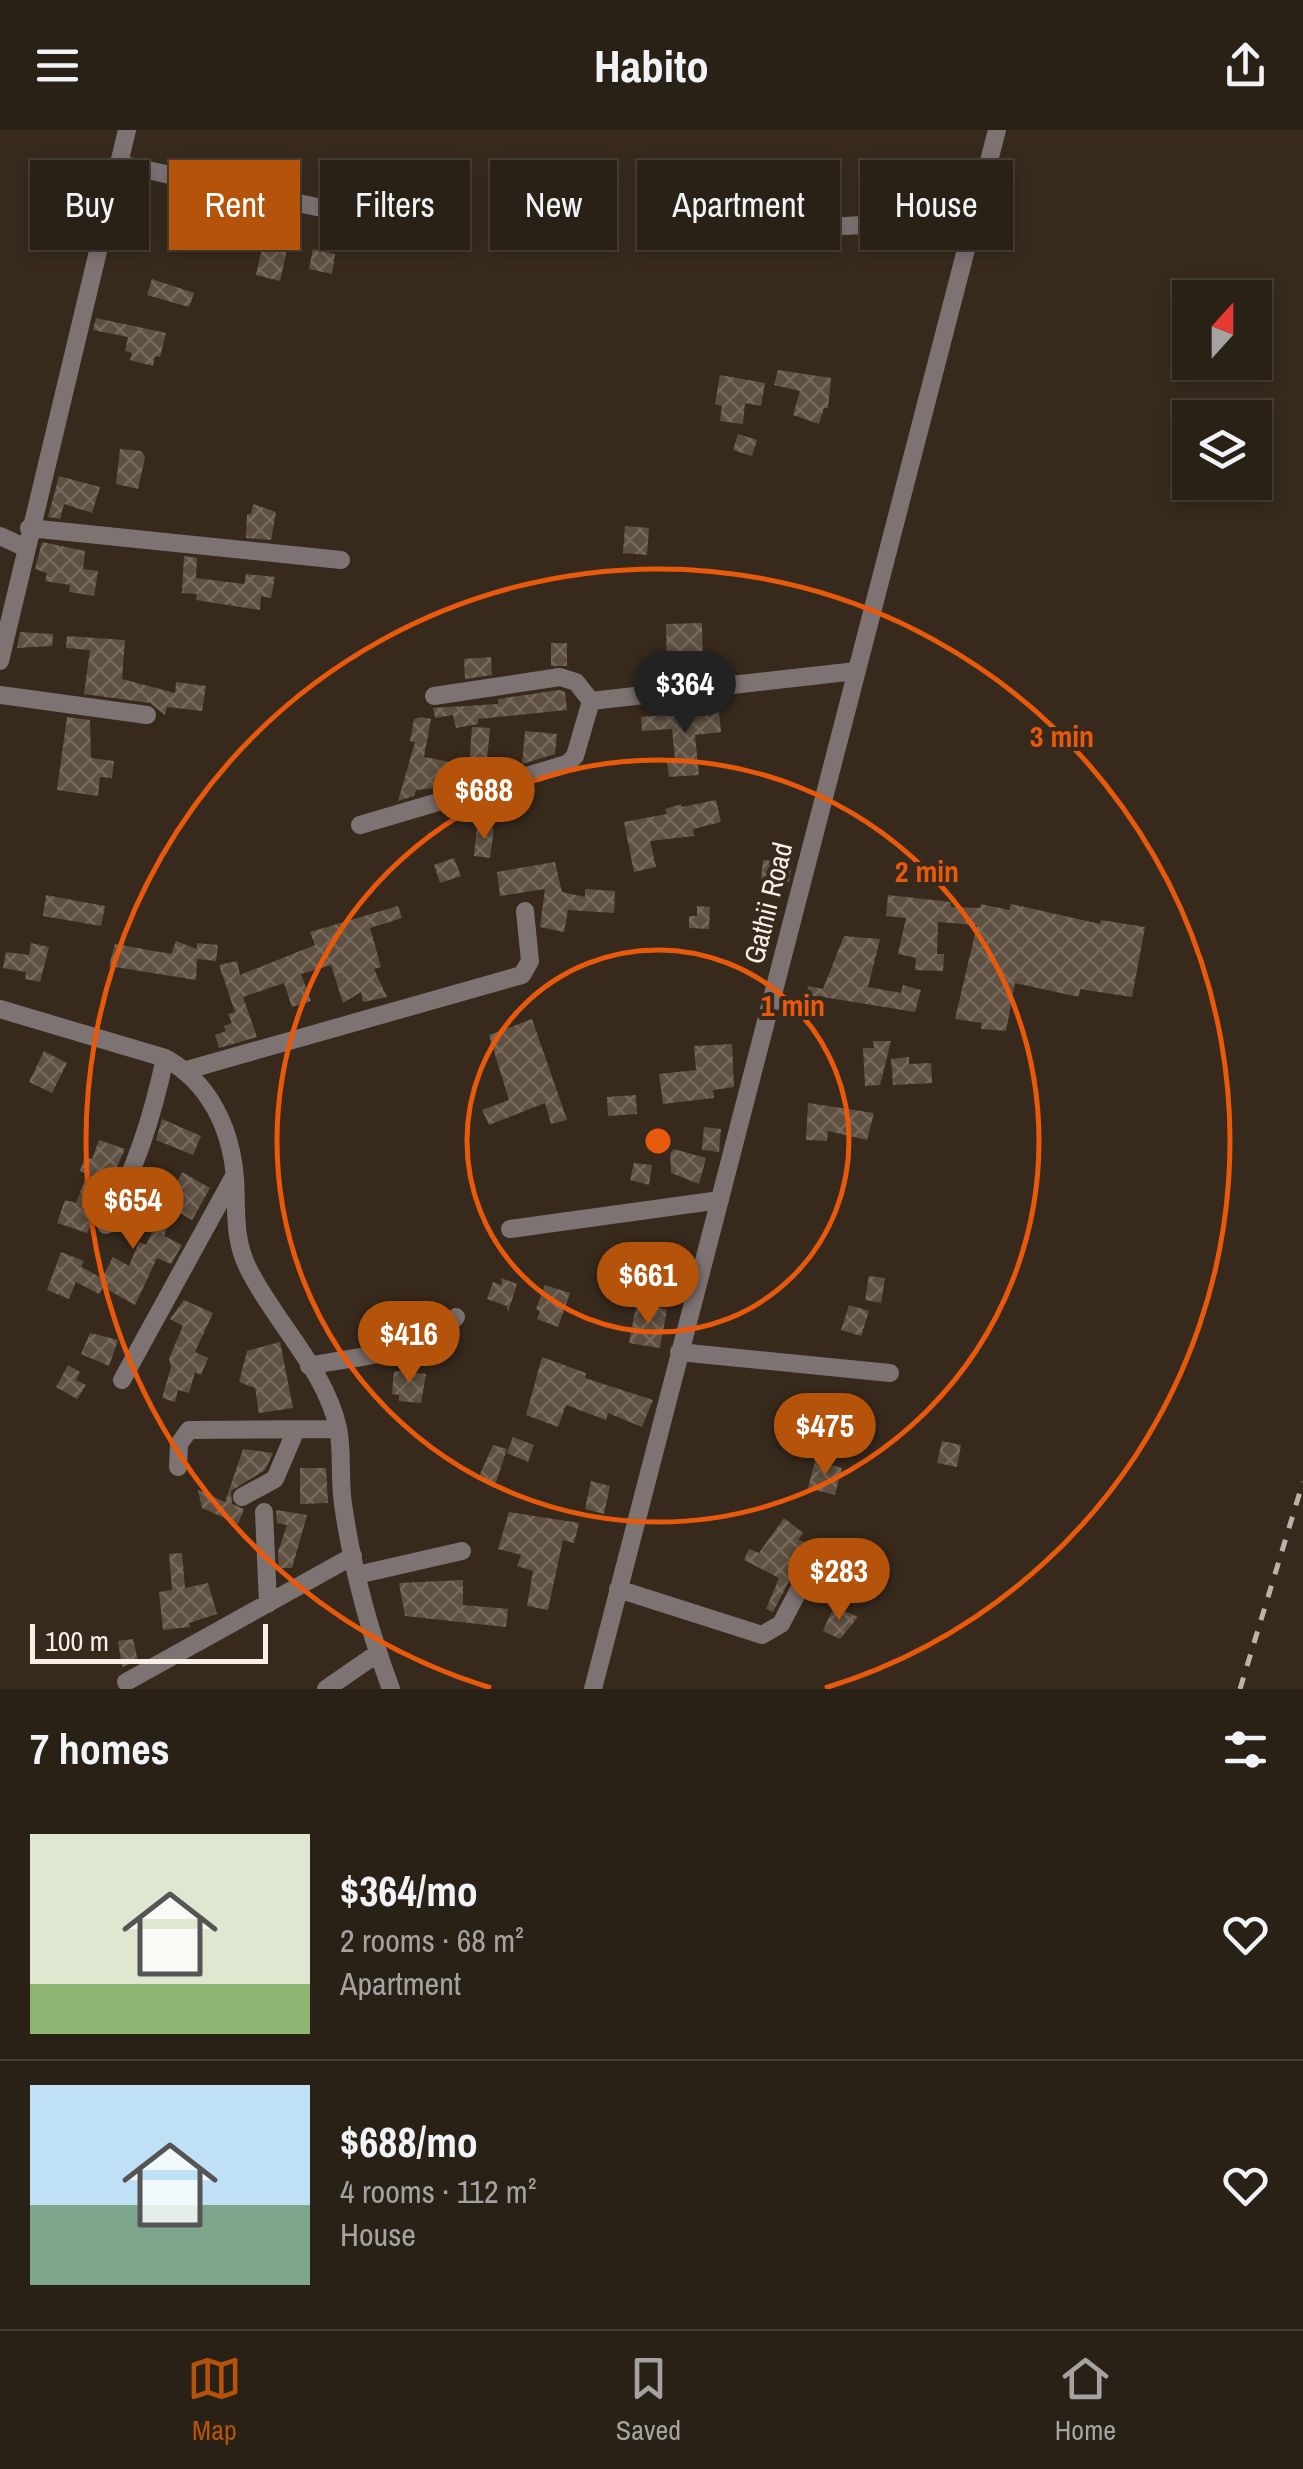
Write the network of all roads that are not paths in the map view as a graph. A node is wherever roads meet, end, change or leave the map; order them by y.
1 (127, 130) edge
2 (997, 130) edge
3 (121, 160) edge
4 (989, 160) edge
5 (149, 170) edge
6 (320, 208) edge
7 (98, 250) edge
8 (965, 250) edge
9 (29, 528) junction
10 (0, 536) edge
11 (24, 548) junction
12 (341, 560) dead end
13 (0, 661) edge
14 (856, 671) junction
15 (0, 695) edge
16 (434, 696) dead end
17 (591, 701) junction
18 (147, 715) dead end
19 (360, 825) dead end
20 (524, 911) dead end
21 (0, 1010) edge
22 (165, 1058) junction
23 (188, 1070) junction
24 (235, 1175) junction
25 (720, 1200) junction
26 (106, 1225) dead end
27 (510, 1229) dead end
28 (456, 1317) dead end
29 (680, 1352) junction
30 (309, 1366) junction
31 (890, 1372) dead end
32 (122, 1380) dead end
33 (338, 1429) junction
34 (294, 1432) junction
35 (178, 1468) dead end
36 (242, 1497) dead end
37 (264, 1512) dead end
38 (462, 1551) dead end
39 (816, 1560) dead end
40 (355, 1565) junction
41 (618, 1590) junction
42 (268, 1604) junction
43 (378, 1653) junction
44 (126, 1682) dead end
45 (326, 1689) edge
46 (391, 1689) edge
47 (593, 1689) edge

1 - 3 street
2 - 4 street, Gathii Road
5 - 6 street
7 - 9 street
8 - 14 street, Gathii Road
9 - 11 street
9 - 12 street
10 - 11 street
11 - 13 street
14 - 17 street
14 - 25 street, Gathii Road
15 - 18 street
16 - 17 street
17 - 19 street
20 - 23 street
21 - 22 street
22 - 23 street
22 - 26 street
23 - 24 street
24 - 30 street
24 - 32 street
25 - 27 street
25 - 29 street, Gathii Road
28 - 30 street
29 - 31 street
29 - 41 street, Gathii Road
30 - 33 street
33 - 34 street
33 - 40 street
34 - 35 street
34 - 36 street
37 - 42 street
38 - 40 street
39 - 41 street
40 - 42 street
40 - 43 street
41 - 47 street, Gathii Road
42 - 44 street
43 - 45 street
43 - 46 street

